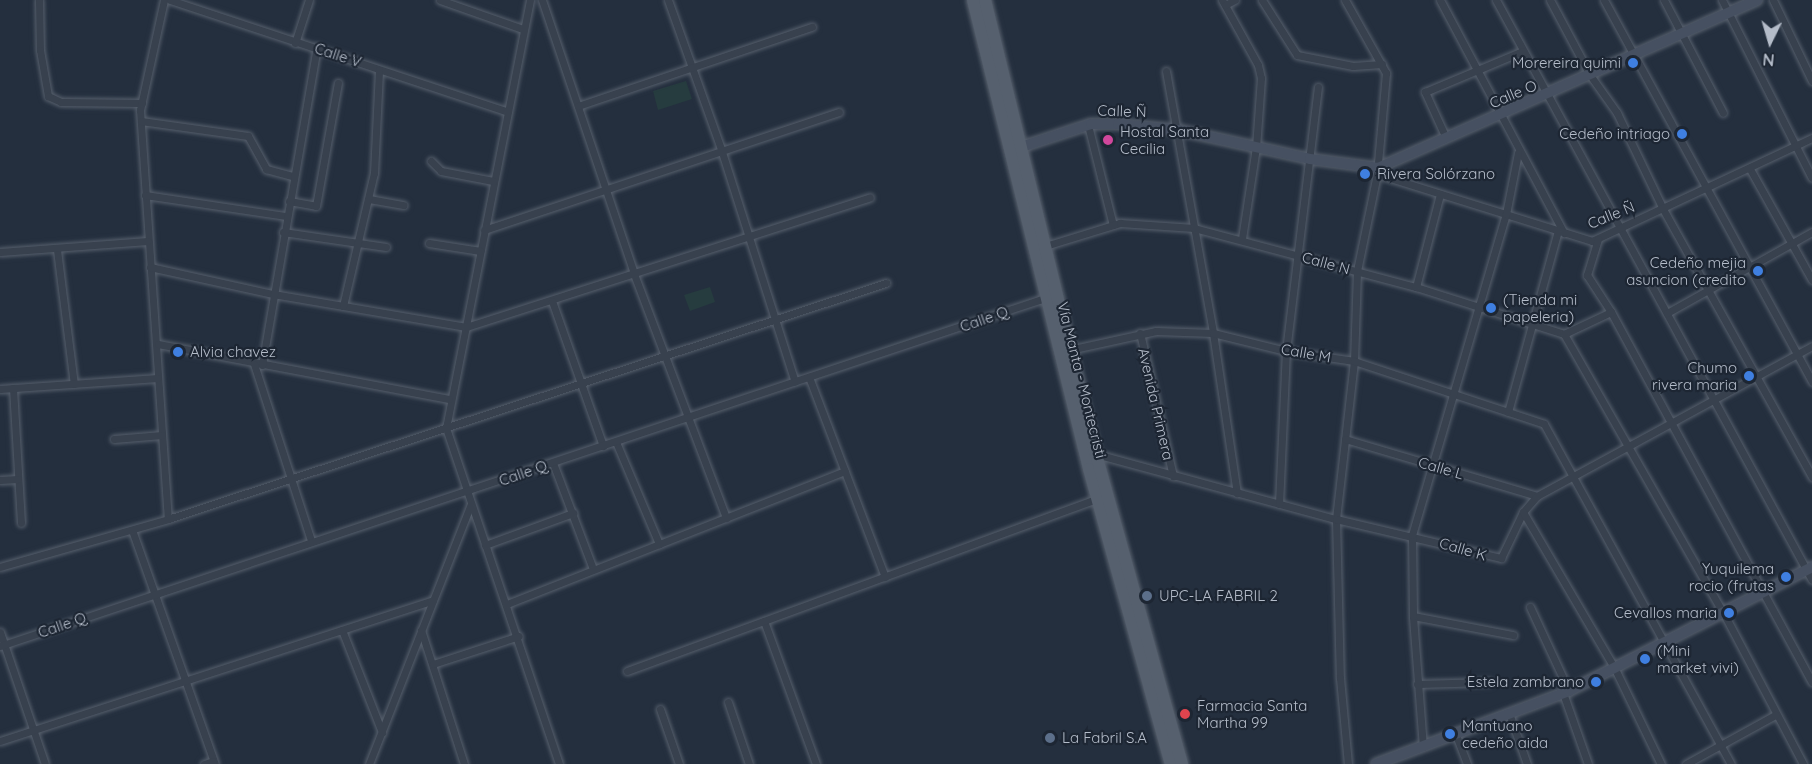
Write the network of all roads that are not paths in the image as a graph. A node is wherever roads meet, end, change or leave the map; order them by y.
1 (39, 0) edge
2 (164, 0) edge
3 (170, 0) edge
4 (309, 0) edge
5 (440, 0) edge
6 (530, 0) edge
7 (542, 0) edge
8 (670, 0) edge
9 (973, 0) edge
10 (985, 0) edge
11 (1235, 0) edge
12 (1262, 0) edge
13 (1345, 0) edge
14 (1440, 0) edge
15 (1496, 0) edge
16 (1550, 0) edge
17 (1604, 0) edge
18 (1664, 0) edge
19 (1722, 0) edge
20 (1757, 0) edge
21 (1773, 0) edge
22 (1223, 3) edge
23 (1729, 12) junction
24 (812, 27) dead end
25 (523, 29) junction
26 (1683, 33) junction
27 (295, 43) junction
28 (317, 47) junction
29 (1523, 51) junction
30 (1635, 55) junction
31 (1382, 64) junction
32 (691, 66) junction
33 (379, 70) junction
34 (1166, 71) dead end
35 (1476, 71) junction
36 (1590, 75) junction
37 (1812, 81) edge
38 (338, 83) dead end
39 (1318, 87) dead end
40 (1547, 96) junction
41 (142, 103) junction
42 (578, 106) junction
43 (505, 111) junction
44 (839, 112) dead end
45 (1723, 113) dead end
46 (1500, 116) junction
47 (141, 121) junction
48 (1089, 125) junction
49 (1178, 130) junction
50 (1446, 138) junction
51 (1812, 138) edge
52 (1256, 147) junction
53 (1796, 147) junction
54 (721, 149) junction
55 (1014, 149) junction
56 (1518, 153) junction
57 (1310, 159) junction
58 (431, 161) dead end
59 (1750, 168) junction
60 (1377, 171) junction
61 (294, 176) junction
62 (1812, 178) edge
63 (493, 181) junction
64 (1708, 189) junction
65 (606, 190) junction
66 (1440, 194) junction
67 (145, 195) junction
68 (870, 197) dead end
69 (369, 199) junction
70 (289, 201) junction
71 (403, 205) dead end
72 (1663, 209) junction
73 (1506, 214) junction
74 (286, 216) junction
75 (1113, 225) junction
76 (1194, 228) junction
77 (484, 230) junction
78 (1619, 230) junction
79 (284, 232) junction
80 (1561, 232) junction
81 (1812, 232) edge
82 (746, 236) junction
83 (1242, 239) junction
84 (1598, 239) junction
85 (148, 241) junction
86 (429, 243) dead end
87 (359, 244) junction
88 (1792, 244) junction
89 (386, 247) dead end
90 (1039, 248) junction
91 (57, 250) junction
92 (480, 251) junction
93 (0, 252) edge
94 (1296, 255) junction
95 (150, 267) junction
96 (1750, 267) junction
97 (1357, 271) junction
98 (634, 274) junction
99 (1812, 280) edge
100 (886, 283) dead end
101 (1416, 287) junction
102 (1708, 291) junction
103 (273, 294) junction
104 (1052, 296) junction
105 (552, 301) junction
106 (343, 306) junction
107 (1478, 308) junction
108 (1611, 312) junction
109 (1667, 313) junction
110 (775, 322) junction
111 (1530, 322) junction
112 (466, 327) junction
113 (1140, 333) junction
114 (1214, 333) junction
115 (1564, 334) junction
116 (158, 344) junction
117 (1812, 346) edge
118 (1066, 351) junction
119 (1286, 351) junction
120 (1796, 355) junction
121 (666, 358) junction
122 (1354, 361) junction
123 (254, 364) junction
124 (262, 365) junction
125 (809, 377) junction
126 (158, 378) junction
127 (1757, 378) junction
128 (795, 382) junction
129 (1812, 382) edge
130 (74, 384) junction
131 (582, 384) junction
132 (13, 388) junction
133 (0, 389) edge
134 (1453, 394) junction
135 (449, 399) junction
136 (1714, 400) junction
137 (1508, 412) junction
138 (688, 418) junction
139 (1670, 423) junction
140 (446, 428) junction
141 (162, 435) junction
142 (114, 439) dead end
143 (1345, 439) junction
144 (616, 442) junction
145 (603, 446) junction
146 (1628, 446) junction
147 (1090, 453) junction
148 (553, 463) junction
149 (1431, 466) junction
150 (845, 471) junction
151 (1572, 475) junction
152 (1173, 476) junction
153 (1812, 477) edge
154 (291, 478) junction
155 (18, 479) junction
156 (0, 480) edge
157 (467, 492) junction
158 (1237, 493) junction
159 (1537, 496) junction
160 (1102, 497) junction
161 (471, 503) junction
162 (1279, 504) junction
163 (1523, 512) junction
164 (573, 513) junction
165 (726, 518) junction
166 (168, 519) junction
167 (1336, 519) junction
168 (21, 523) dead end
169 (132, 530) junction
170 (1412, 535) junction
171 (311, 540) junction
172 (659, 544) junction
173 (485, 545) junction
174 (0, 567) edge
175 (1809, 568) edge
176 (593, 569) junction
177 (885, 577) junction
178 (1812, 580) edge
179 (156, 593) junction
180 (1763, 595) junction
181 (433, 600) junction
182 (507, 604) junction
183 (1530, 607) dead end
184 (1724, 614) junction
185 (1413, 616) junction
186 (764, 621) junction
187 (342, 630) junction
188 (421, 630) junction
189 (0, 632) edge
190 (1513, 635) dead end
191 (519, 636) junction
192 (1667, 644) junction
193 (2, 645) edge
194 (433, 664) junction
195 (1615, 669) junction
196 (627, 671) dead end
197 (185, 678) junction
198 (1489, 682) dead end
199 (1812, 682) edge
200 (1417, 684) junction
201 (1566, 692) junction
202 (728, 702) dead end
203 (660, 709) dead end
204 (1775, 715) junction
205 (1510, 717) junction
206 (34, 730) junction
207 (382, 732) junction
208 (1456, 735) junction
209 (0, 741) edge
210 (1720, 745) junction
211 (1423, 747) junction
212 (214, 762) edge
213 (370, 763) edge
214 (45, 764) edge
215 (204, 764) edge
216 (464, 764) edge
217 (559, 764) edge
218 (679, 764) edge
219 (749, 764) edge
220 (816, 764) edge
221 (1171, 764) edge
222 (1182, 764) edge
223 (1348, 764) edge
224 (1376, 764) edge
225 (1467, 764) edge
226 (1527, 764) edge
227 (1588, 764) edge
228 (1661, 764) edge
229 (1686, 764) edge
230 (1731, 764) edge
231 (1803, 764) edge

1 - 41 street
2 - 41 street
3 - 27 street, Calle V
4 - 27 street
5 - 25 street
6 - 25 street
7 - 42 street
8 - 32 street
9 - 55 main road, Vía Manta - Montecristi
10 - 55 main road, Vía Manta - Montecristi
11 - 22 street
12 - 31 street
13 - 31 street
14 - 35 street
15 - 29 street
16 - 36 street
17 - 30 street
18 - 26 street
19 - 23 street
20 - 23 street, Calle O
21 - 37 street
22 - 52 street
23 - 26 street, Calle O
23 - 53 street
24 - 32 street
25 - 43 street
26 - 30 street, Calle O
26 - 45 street
27 - 28 street, Calle V
28 - 33 street, Calle V
28 - 61 street
29 - 35 street
29 - 40 street
30 - 36 street, Calle O
30 - 64 street
31 - 60 street
32 - 42 street
32 - 54 street
33 - 43 street, Calle V
33 - 69 street
34 - 49 street
35 - 46 street
35 - 50 street
36 - 40 street, Calle O
36 - 72 street
38 - 70 street
39 - 57 street
40 - 46 street, Calle O
40 - 78 street
41 - 47 street
42 - 65 street
43 - 63 street
44 - 54 street
46 - 50 street, Calle O
46 - 56 street
47 - 61 street
47 - 67 street
48 - 49 street, Calle Ñ
48 - 55 street, Calle Ñ
48 - 75 street
49 - 52 street, Calle Ñ
49 - 76 street
50 - 60 street, Calle O
51 - 53 street, Calle Ñ
52 - 57 street, Calle Ñ
52 - 83 street
53 - 59 street, Calle Ñ
53 - 62 street
54 - 65 street
54 - 82 street
55 - 90 main road, Vía Manta - Montecristi
56 - 73 street
56 - 80 street
57 - 60 street, Calle Ñ
57 - 94 street
58 - 63 street
59 - 64 street, Calle Ñ
59 - 88 street
60 - 66 street, Calle Ñ
60 - 97 street
61 - 70 street
63 - 77 street
64 - 72 street, Calle Ñ
64 - 96 street
65 - 77 street
65 - 98 street
66 - 73 street, Calle Ñ
66 - 101 street
67 - 74 street
67 - 85 street
68 - 82 street
69 - 71 street
69 - 87 street
70 - 74 street
72 - 78 street, Calle Ñ
72 - 102 street
73 - 80 street, Calle Ñ
73 - 107 street
74 - 79 street
75 - 76 street, Calle N
75 - 90 street, Calle N
76 - 83 street, Calle N
76 - 114 street
77 - 92 street
78 - 84 street, Calle Ñ
78 - 109 street
79 - 87 street
79 - 103 street
80 - 84 street, Calle Ñ
80 - 111 street
81 - 88 street
82 - 98 street
82 - 110 street
83 - 94 street, Calle N
84 - 108 street
85 - 91 street
85 - 95 street
86 - 92 street
87 - 89 street
87 - 106 street
88 - 96 street
88 - 99 street
90 - 104 main road, Vía Manta - Montecristi
91 - 93 street
91 - 130 street
92 - 112 street
94 - 97 street, Calle N
94 - 119 street
95 - 103 street
95 - 116 street
96 - 102 street
96 - 120 street
97 - 101 street, Calle N
97 - 122 street
98 - 105 street
98 - 121 street
100 - 110 street
101 - 107 street, Calle N
102 - 109 street
102 - 127 street
103 - 106 street
103 - 124 street
104 - 118 main road, Vía Manta - Montecristi
104 - 125 street, Calle Q
105 - 112 street
105 - 131 street
106 - 112 street
107 - 111 street, Calle N
107 - 134 street
108 - 115 street
108 - 139 street
109 - 136 street
110 - 121 street
110 - 128 street
111 - 115 street, Calle N
111 - 137 street
112 - 135 street
113 - 114 street, Calle M
113 - 118 street, Calle M
113 - 152 street, Avenida Primera
114 - 119 street, Calle M
114 - 158 street
115 - 146 street
116 - 123 street
116 - 126 street
117 - 120 street, Calle K
118 - 147 main road, Vía Manta - Montecristi
119 - 122 street, Calle M
119 - 162 street
120 - 127 street, Calle K
120 - 129 street
121 - 131 street
121 - 138 street
122 - 134 street, Calle M
122 - 143 street
123 - 124 street
123 - 154 street
124 - 135 street
125 - 128 street, Calle Q
125 - 150 street
126 - 130 street
126 - 141 street
127 - 136 street, Calle K
127 - 153 street
128 - 138 street, Calle Q
130 - 132 street
131 - 140 street
131 - 145 street
132 - 133 street
132 - 155 street
134 - 137 street, Calle M
134 - 149 street
135 - 140 street
136 - 139 street, Calle K
136 - 175 street
137 - 151 street, Calle M
138 - 144 street, Calle Q
138 - 165 street
139 - 146 street, Calle K
139 - 180 street
140 - 154 street
140 - 157 street
141 - 142 street
141 - 166 street
143 - 149 street, Calle L
143 - 167 street
144 - 145 street, Calle Q
144 - 172 street
145 - 148 street, Calle Q
146 - 151 street, Calle K
146 - 184 street
147 - 152 street, Calle K
147 - 160 main road, Vía Manta - Montecristi
148 - 157 street, Calle Q
148 - 164 street
149 - 159 street, Calle L
149 - 170 street
150 - 165 street
150 - 177 street
151 - 159 street, Calle K
151 - 192 street
152 - 158 street, Calle K
154 - 166 street
154 - 171 street
155 - 156 street
155 - 168 street
157 - 161 street
157 - 171 street, Calle Q
158 - 162 street, Calle K
159 - 163 street, Calle K
160 - 177 street
160 - 221 main road, Vía Manta - Montecristi
160 - 222 main road, Vía Manta - Montecristi
161 - 173 street
161 - 181 street
162 - 167 street, Calle K
163 - 170 street, Calle K
163 - 195 street
164 - 173 street
164 - 176 street
165 - 172 street
166 - 169 street
167 - 170 street, Calle K
167 - 223 street
169 - 174 street
169 - 179 street
170 - 185 street
171 - 179 street, Calle Q
172 - 176 street
173 - 182 street
175 - 178 street
175 - 180 street
176 - 182 street
177 - 186 street
179 - 193 street, Calle Q
179 - 197 street
180 - 184 street
180 - 199 street
181 - 187 street
181 - 188 street
182 - 191 street
183 - 201 street
184 - 192 street
184 - 204 street
185 - 190 street
185 - 200 street
186 - 196 street
186 - 220 street
187 - 197 street
187 - 207 street
188 - 194 street
188 - 207 street
189 - 193 street
191 - 194 street
191 - 217 street
192 - 195 street
192 - 210 street
193 - 206 street
194 - 216 street
195 - 201 street
195 - 228 street
197 - 206 street
197 - 212 street
198 - 200 street
200 - 211 street
201 - 205 street
201 - 227 street
202 - 219 street
203 - 218 street
204 - 210 street
204 - 231 street
205 - 208 street
205 - 226 street
206 - 209 street
206 - 214 street
207 - 213 street
208 - 211 street
208 - 225 street
210 - 229 street
210 - 230 street
211 - 224 street
212 - 215 street

